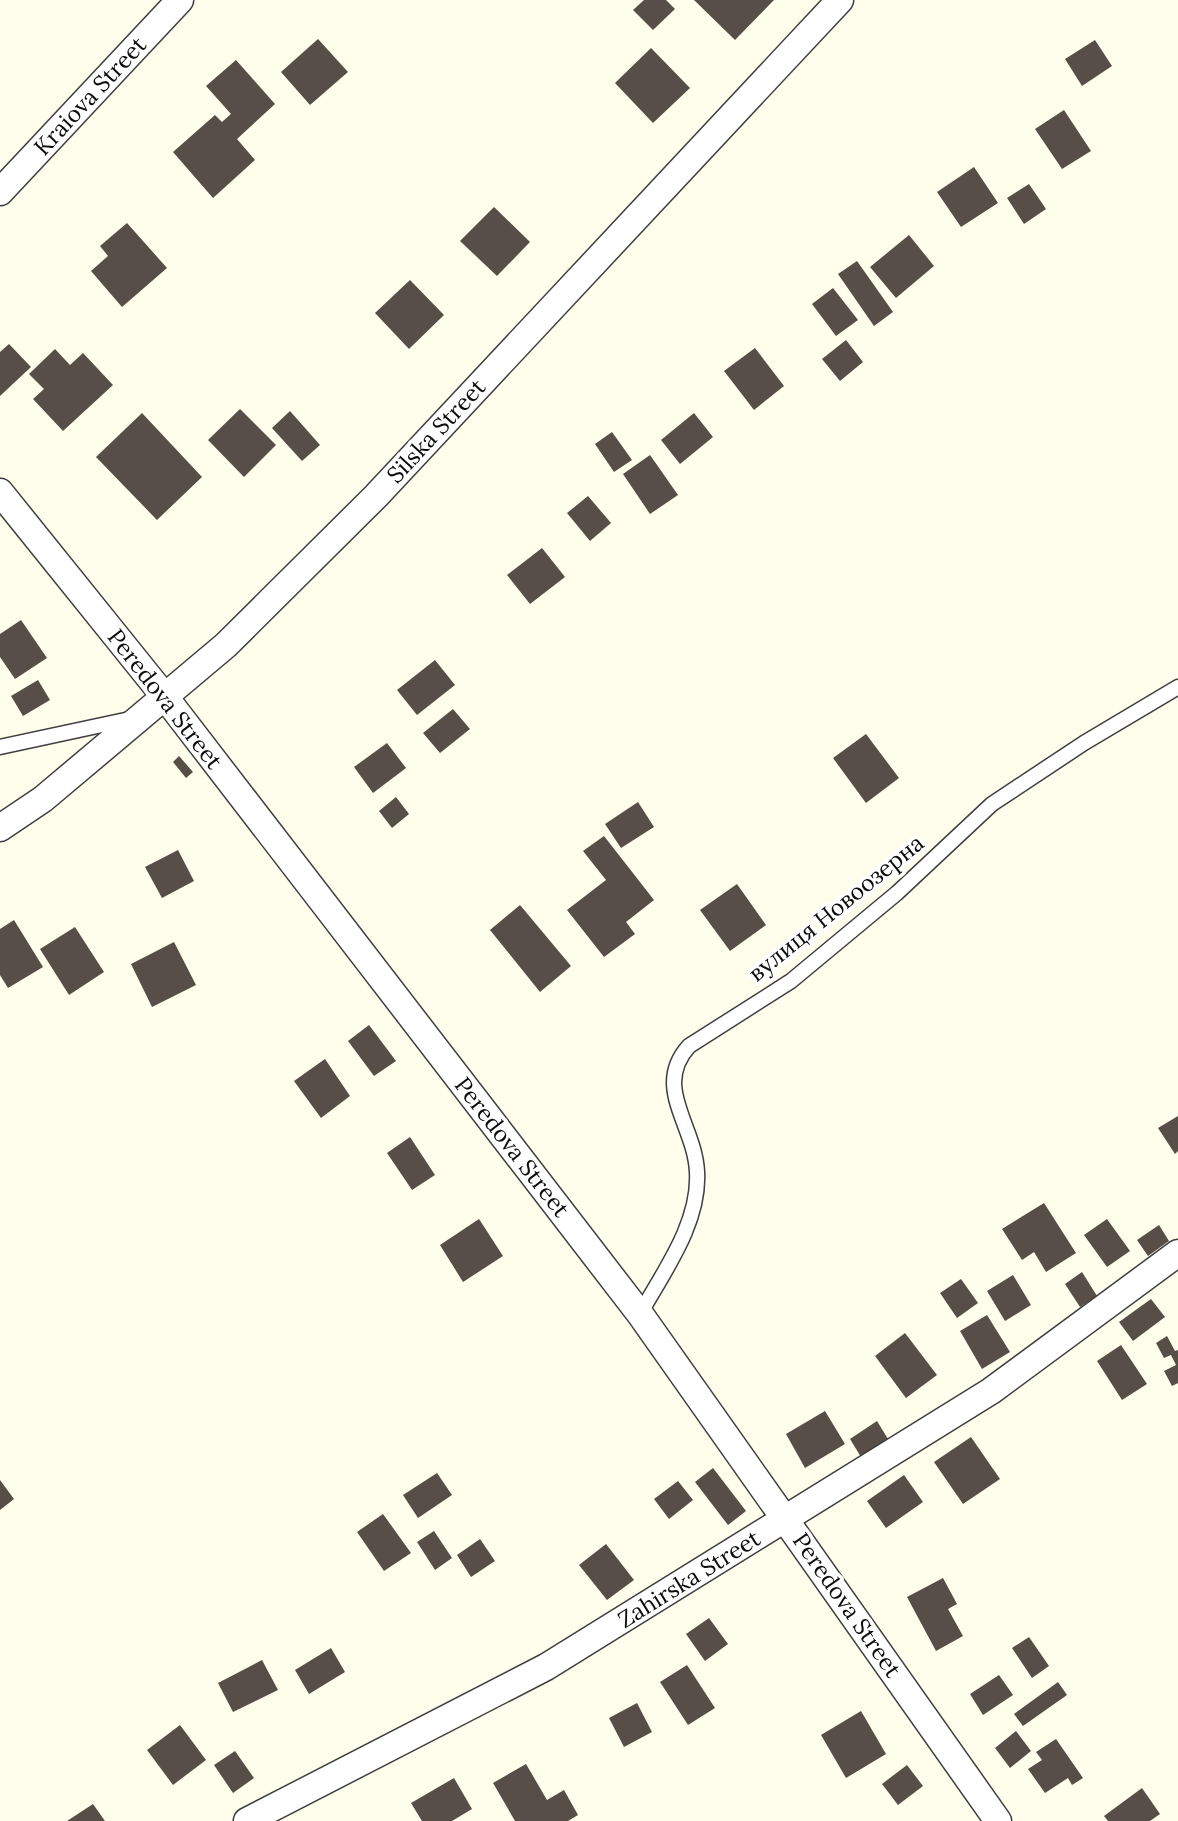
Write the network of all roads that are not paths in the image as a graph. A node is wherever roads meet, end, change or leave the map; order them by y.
1 (180, 0) edge
2 (840, 0) edge
3 (0, 192) edge
4 (0, 492) edge
5 (1178, 687) edge
6 (165, 697) junction
7 (142, 716) junction
8 (0, 747) edge
9 (0, 828) edge
10 (1178, 1253) edge
11 (640, 1314) junction
12 (786, 1519) junction
13 (247, 1821) edge
14 (999, 1821) edge

1 - 3 street, Kraiova Street
2 - 6 street, Silska Street
4 - 6 street, Peredova Street
5 - 11 lane, вулиця Новоозерна
6 - 7 street, Silska Street
6 - 11 street, Peredova Street
7 - 8 lane
7 - 9 street, Silska Street
10 - 12 street, Zahirska Street
11 - 12 street, Peredova Street
12 - 13 street, Zahirska Street
12 - 14 street, Peredova Street

